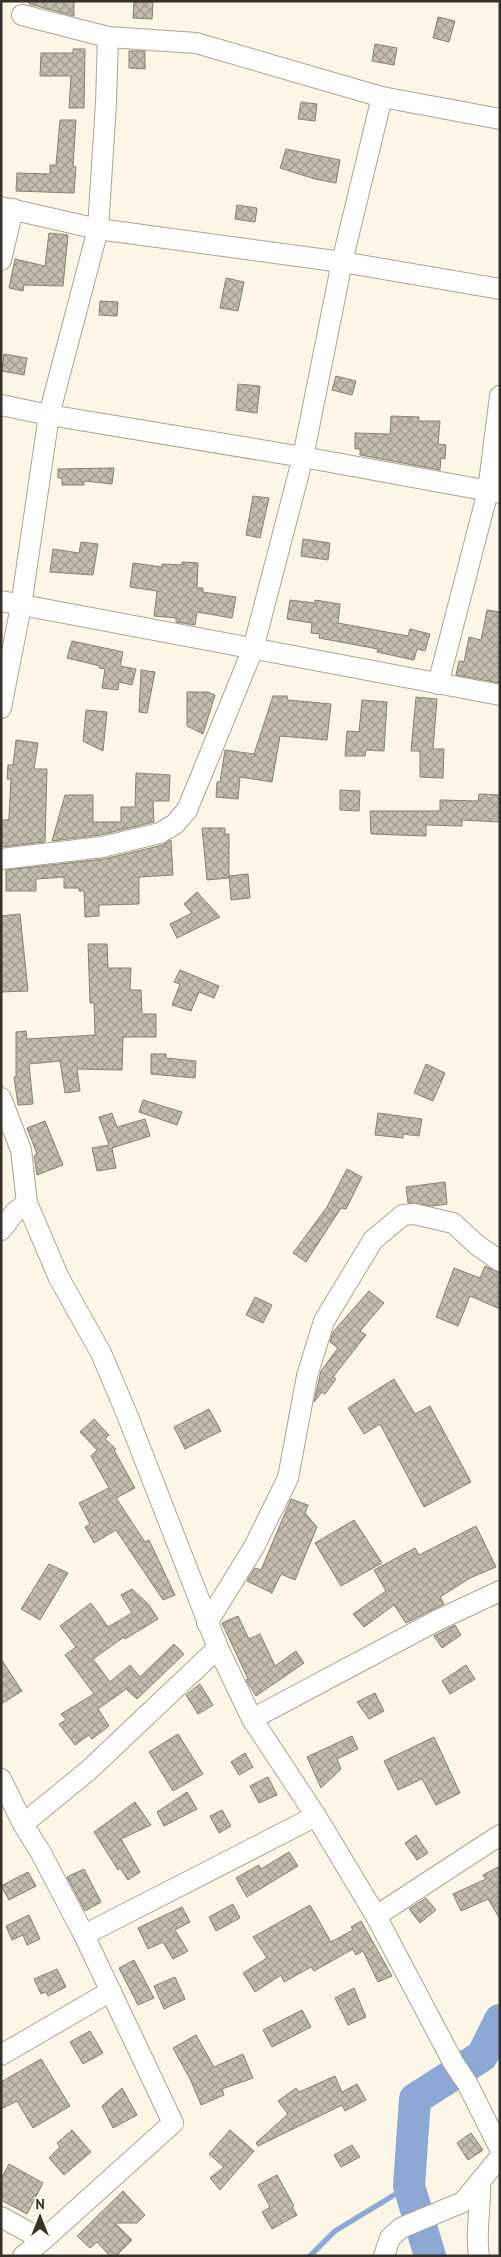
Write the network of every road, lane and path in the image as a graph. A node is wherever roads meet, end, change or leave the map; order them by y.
1 (22, 15) dead end
2 (108, 37) junction
3 (382, 97) junction
4 (500, 119) edge
5 (7, 208) edge
6 (98, 230) junction
7 (1, 260) edge
8 (342, 262) junction
9 (500, 289) edge
10 (500, 396) edge
11 (1, 405) edge
12 (49, 415) junction
13 (303, 457) junction
14 (494, 492) edge
15 (1, 602) edge
16 (21, 606) junction
17 (252, 649) junction
18 (438, 684) junction
19 (500, 695) edge
20 (1, 708) edge
21 (1, 859) edge
22 (1, 1098) edge
23 (27, 1203) junction
24 (1, 1230) edge
25 (500, 1261) edge
26 (500, 1591) edge
27 (207, 1623) junction
28 (218, 1648) junction
29 (252, 1718) junction
30 (1, 1779) edge
31 (316, 1816) junction
32 (22, 1824) junction
33 (500, 1835) edge
34 (376, 1916) junction
35 (84, 1935) junction
36 (111, 1991) junction
37 (1, 2055) edge
38 (500, 2148) edge
39 (500, 2157) edge
40 (480, 2184) junction
41 (1, 2217) edge
42 (43, 2240) junction
43 (23, 2256) edge
44 (384, 2256) edge
45 (478, 2256) edge

1 - 2 street
2 - 3 street
2 - 6 street
3 - 4 street
3 - 8 street
5 - 6 street
5 - 7 street
6 - 8 street
6 - 12 street
8 - 9 street
8 - 13 street
10 - 14 street
11 - 12 street
12 - 13 street
12 - 16 street
13 - 14 street
13 - 17 street
14 - 18 street
15 - 16 street
16 - 17 street
16 - 20 street
17 - 18 street
17 - 21 street
18 - 19 street
22 - 23 street
23 - 24 street
23 - 27 street
25 - 27 street
26 - 29 street
27 - 28 street
28 - 29 street
28 - 32 street
29 - 31 street
30 - 32 street
31 - 34 street
31 - 35 street
32 - 35 street
33 - 34 street
34 - 38 street
35 - 36 street
36 - 37 street
36 - 42 street
39 - 40 street
40 - 44 street
40 - 45 street
41 - 42 street
42 - 43 street

